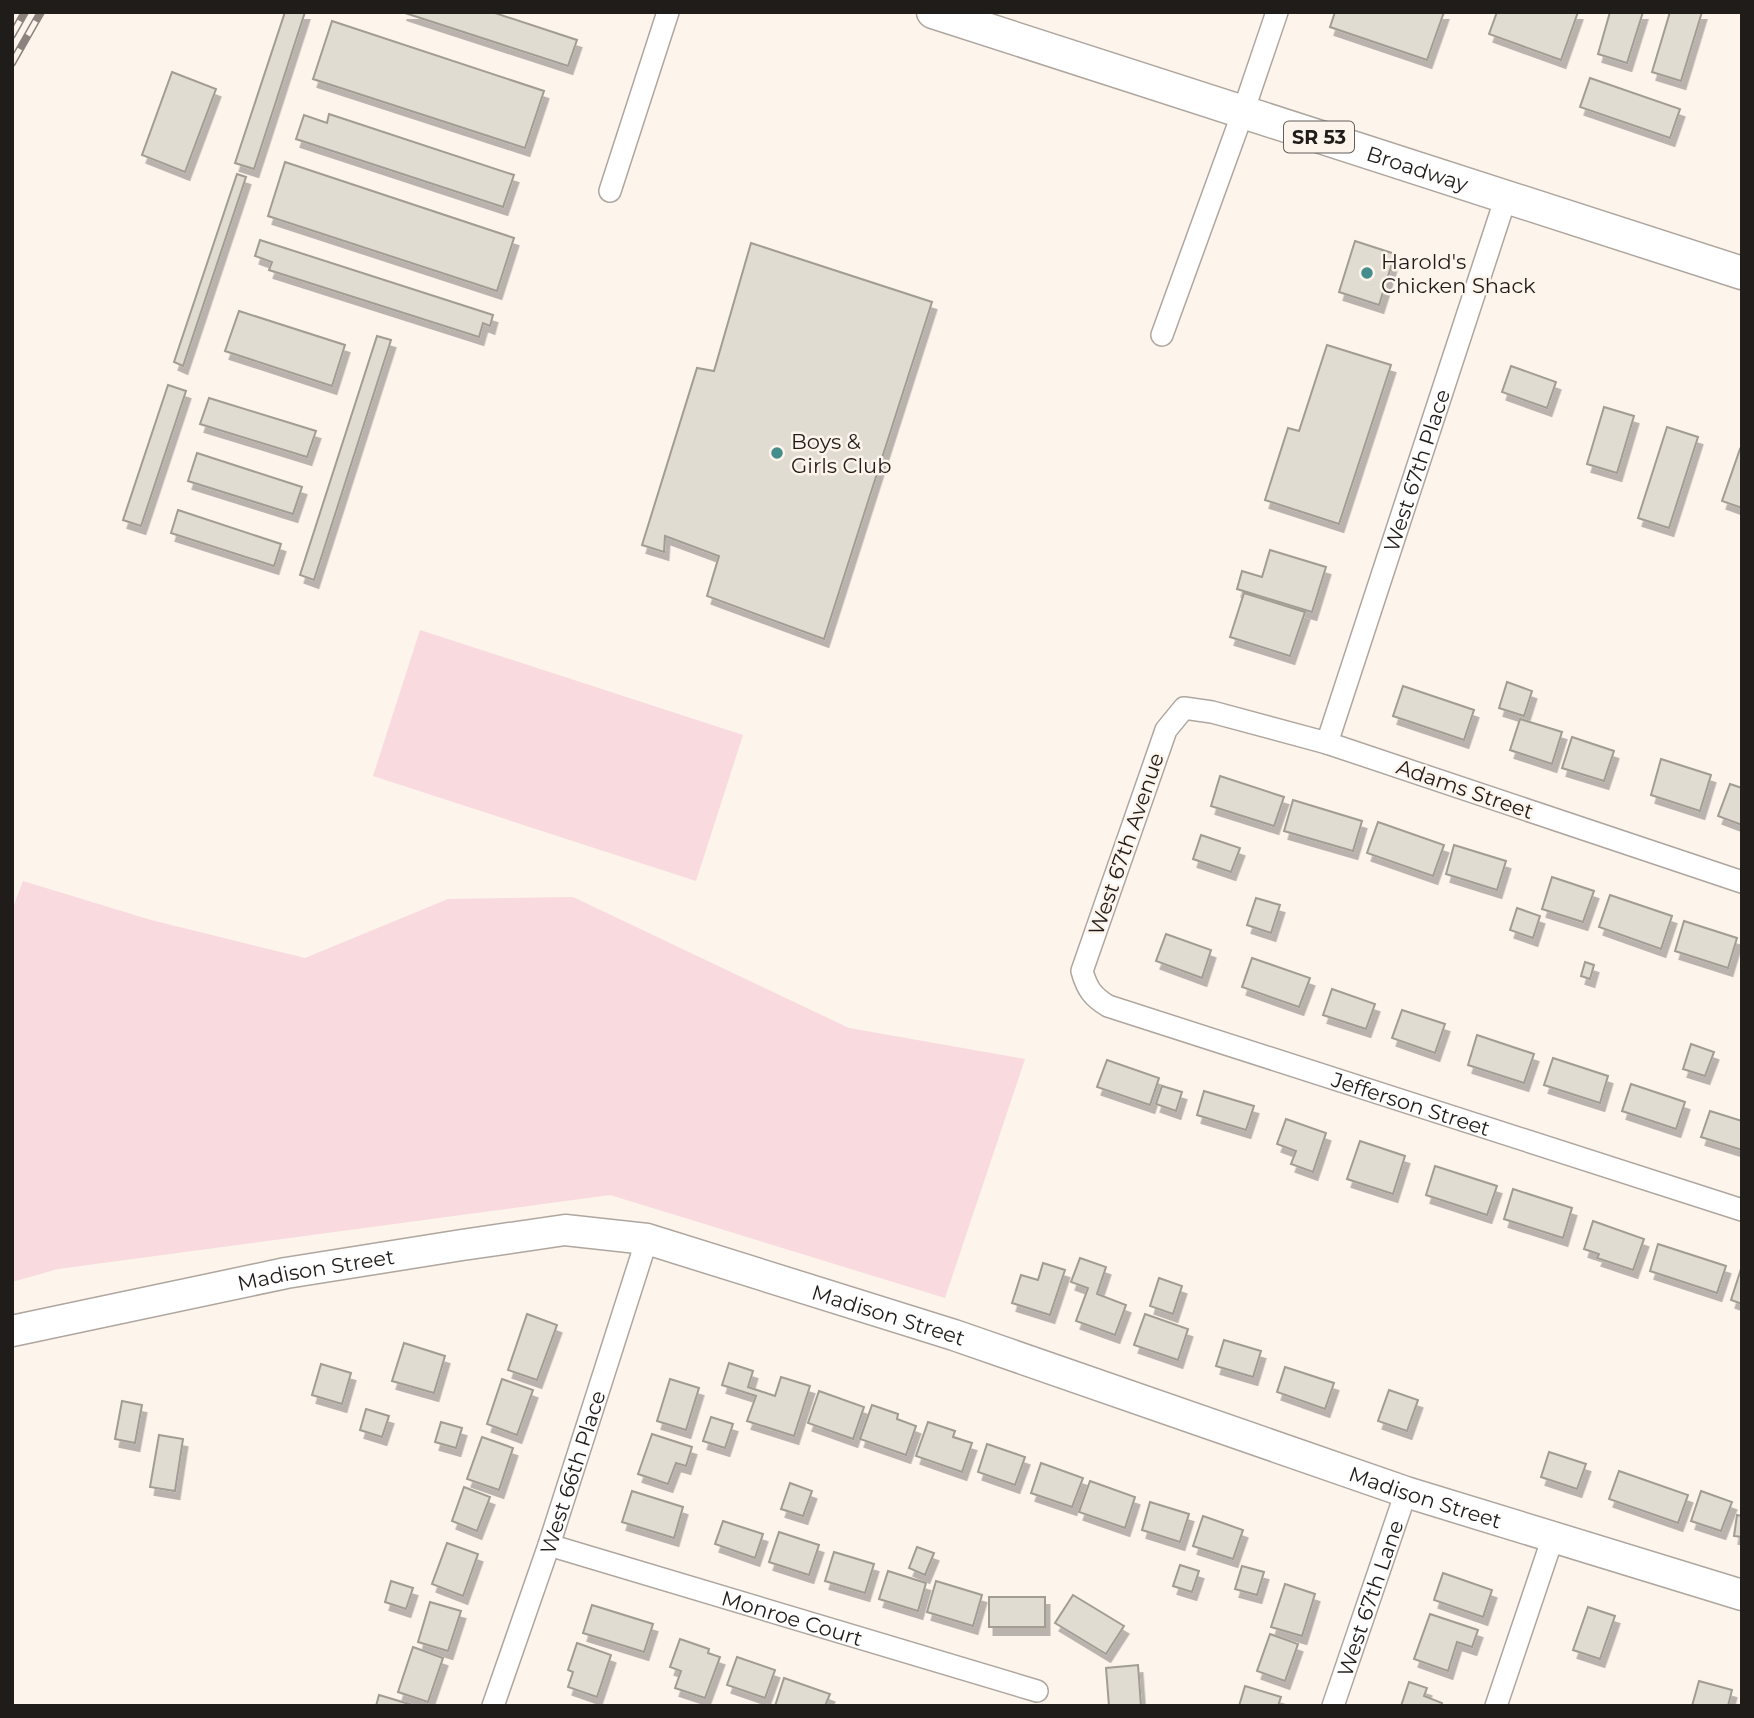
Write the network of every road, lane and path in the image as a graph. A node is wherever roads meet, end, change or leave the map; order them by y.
1 (668, 12) edge
2 (933, 12) edge
3 (1277, 12) edge
4 (1244, 112) junction
5 (610, 191) dead end
6 (1506, 197) junction
7 (1742, 273) edge
8 (1162, 335) dead end
9 (1184, 708) joint
10 (1327, 743) junction
11 (1742, 882) edge
12 (1086, 987) joint
13 (1742, 1210) edge
14 (647, 1239) junction
15 (12, 1331) edge
16 (1406, 1492) junction
17 (1553, 1537) junction
18 (549, 1545) junction
19 (1742, 1595) edge
20 (1037, 1690) dead end
21 (493, 1706) edge
22 (1334, 1706) edge
23 (1496, 1706) edge

1 - 5 street
2 - 4 main road, Broadway / SR 53
3 - 4 street
4 - 6 main road, Broadway / SR 53
4 - 8 street
6 - 7 main road, Broadway / SR 53
6 - 10 street, West 67th Place
9 - 10 street, Adams Street
9 - 12 street, West 67th Avenue
10 - 11 street, Adams Street
12 - 13 street, Jefferson Street
14 - 15 street, Madison Street
14 - 16 street, Madison Street
14 - 18 street, West 66th Place
16 - 17 street, Madison Street
16 - 22 street, West 67th Lane
17 - 19 street, Madison Street
17 - 23 street
18 - 20 street, Monroe Court
18 - 21 street, West 66th Place

